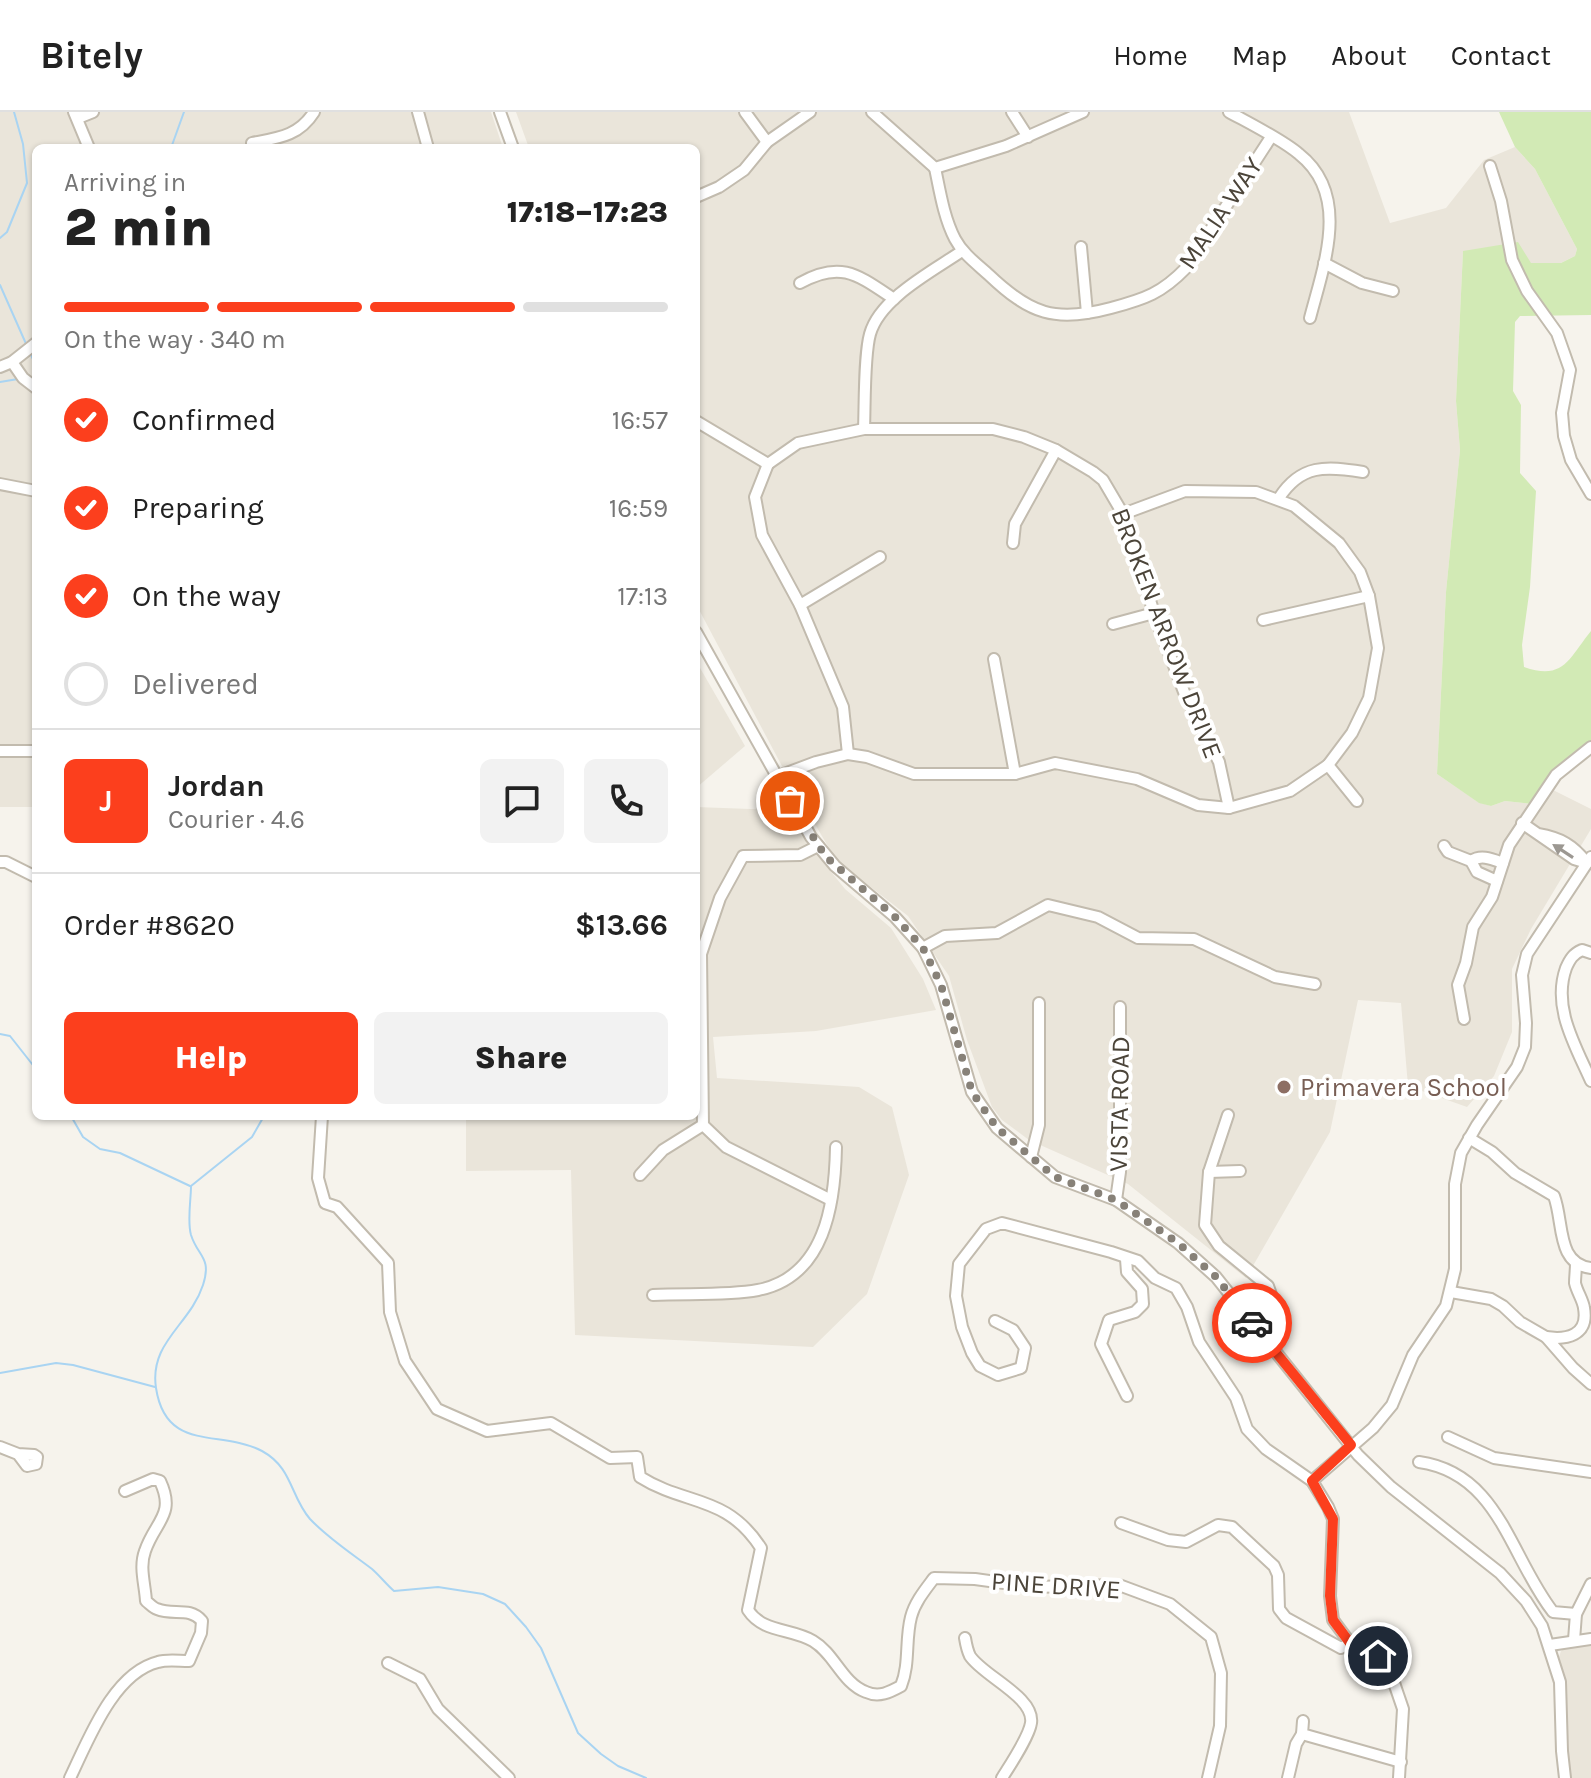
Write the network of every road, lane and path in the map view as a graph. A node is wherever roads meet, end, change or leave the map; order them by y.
1 (93, 112) edge
2 (314, 112) edge
3 (418, 112) edge
4 (500, 112) edge
5 (745, 112) edge
6 (810, 112) edge
7 (872, 112) edge
8 (1012, 112) edge
9 (1083, 112) edge
10 (1229, 112) edge
11 (76, 115) edge
12 (1028, 137) junction
13 (1271, 137) junction
14 (767, 142) junction
15 (252, 143) dead end
16 (87, 144) edge
17 (427, 144) edge
18 (512, 144) edge
19 (1490, 166) dead end
20 (935, 168) junction
21 (700, 195) edge
22 (1081, 247) dead end
23 (962, 251) junction
24 (1324, 263) junction
25 (800, 283) dead end
26 (1393, 291) dead end
27 (894, 299) junction
28 (1087, 313) junction
29 (1310, 318) dead end
30 (32, 346) edge
31 (12, 362) junction
32 (0, 367) edge
33 (32, 385) edge
34 (700, 423) edge
35 (864, 429) junction
36 (1056, 450) junction
37 (768, 464) junction
38 (1363, 472) dead end
39 (0, 484) edge
40 (32, 490) edge
41 (1591, 494) edge
42 (1279, 498) junction
43 (1123, 514) junction
44 (1013, 543) dead end
45 (880, 557) dead end
46 (1369, 596) junction
47 (800, 605) junction
48 (1154, 613) junction
49 (1263, 620) dead end
50 (1113, 624) dead end
51 (700, 639) edge
52 (994, 659) dead end
53 (1591, 747) edge
54 (0, 751) edge
55 (32, 751) edge
56 (848, 754) junction
57 (1328, 765) junction
58 (1015, 774) junction
59 (776, 777) junction
60 (1357, 801) dead end
61 (1229, 808) junction
62 (1522, 823) junction
63 (818, 846) junction
64 (1444, 846) dead end
65 (1589, 860) edge
66 (1471, 861) junction
67 (0, 862) edge
68 (1503, 863) junction
69 (32, 875) edge
70 (1497, 881) junction
71 (923, 948) junction
72 (1591, 953) edge
73 (1315, 984) dead end
74 (1039, 1003) dead end
75 (1120, 1007) dead end
76 (700, 1016) edge
77 (1464, 1019) dead end
78 (1591, 1081) edge
79 (700, 1090) edge
80 (1228, 1115) dead end
81 (322, 1120) edge
82 (703, 1125) junction
83 (1469, 1138) junction
84 (836, 1147) dead end
85 (1031, 1157) junction
86 (1240, 1171) dead end
87 (1209, 1172) junction
88 (640, 1175) dead end
89 (831, 1200) junction
90 (1116, 1200) junction
91 (1126, 1259) junction
92 (1576, 1263) junction
93 (1591, 1268) edge
94 (1451, 1292) junction
95 (653, 1295) dead end
96 (995, 1321) dead end
97 (1258, 1331) junction
98 (1546, 1337) junction
99 (1591, 1384) edge
100 (1127, 1396) dead end
101 (1448, 1437) dead end
102 (1351, 1445) junction
103 (0, 1447) edge
104 (18, 1454) dead end
105 (1419, 1462) dead end
106 (1591, 1472) edge
107 (1312, 1481) junction
108 (125, 1491) dead end
109 (1121, 1523) dead end
110 (1591, 1584) edge
111 (1576, 1614) junction
112 (965, 1638) dead end
113 (1591, 1639) edge
114 (1574, 1640) junction
115 (1350, 1643) junction
116 (1550, 1645) junction
117 (388, 1663) dead end
118 (1303, 1721) dead end
119 (1302, 1734) junction
120 (1401, 1762) junction
121 (70, 1778) edge
122 (509, 1778) edge
123 (1002, 1778) edge
124 (1208, 1778) edge
125 (1288, 1778) edge
126 (1399, 1778) edge
127 (1565, 1778) edge

1 - 11 street
2 - 15 street
3 - 17 street
4 - 18 street
5 - 14 street
6 - 14 street
7 - 20 street
8 - 12 street
9 - 12 street
10 - 13 street
11 - 16 street
12 - 20 street
13 - 24 street
13 - 28 street, MALIA WAY
14 - 21 street
19 - 41 street
20 - 23 street, MALIA WAY
22 - 28 street
23 - 27 street
23 - 28 street, MALIA WAY
24 - 26 street
24 - 29 street
25 - 27 street
27 - 35 street
30 - 31 street
31 - 32 street
31 - 33 street
34 - 37 street
35 - 36 street, BROKEN ARROW DRIVE
35 - 37 street, BROKEN ARROW DRIVE
36 - 43 street, BROKEN ARROW DRIVE
36 - 44 street
37 - 47 street
38 - 42 street
39 - 40 street
42 - 43 street
42 - 46 street
43 - 48 street, BROKEN ARROW DRIVE
45 - 47 street
46 - 49 street
46 - 57 street
47 - 56 street
48 - 50 street
48 - 61 street, BROKEN ARROW DRIVE
51 - 59 street
52 - 58 street
53 - 62 street
54 - 55 street
56 - 58 street
56 - 59 street
57 - 60 street
57 - 61 street
58 - 61 street
59 - 63 street
62 - 65 street
62 - 68 street
63 - 71 street
63 - 76 street
64 - 66 street
65 - 83 street
66 - 68 street
66 - 70 street
67 - 69 street
68 - 70 street
70 - 77 street
71 - 73 street
71 - 85 street
72 - 78 street
74 - 85 street
75 - 90 street, VISTA ROAD
79 - 82 street
80 - 87 street
81 - 124 street, PINE DRIVE
82 - 88 street
82 - 89 street
83 - 92 street
83 - 94 street
84 - 89 street
85 - 90 street
86 - 87 street
87 - 97 street
89 - 95 street
90 - 97 street
91 - 96 street
91 - 100 street
91 - 107 street
92 - 93 street
92 - 98 street
94 - 98 street
94 - 102 street
97 - 102 street
98 - 99 street
101 - 106 street
102 - 107 street
102 - 116 street
103 - 104 street
105 - 111 street
107 - 115 street
108 - 121 street
109 - 115 street
110 - 111 street
111 - 114 street
112 - 123 street
113 - 114 street
114 - 116 street
115 - 120 street
116 - 127 street
117 - 122 street
118 - 119 street
119 - 120 street
119 - 125 street
120 - 126 street

